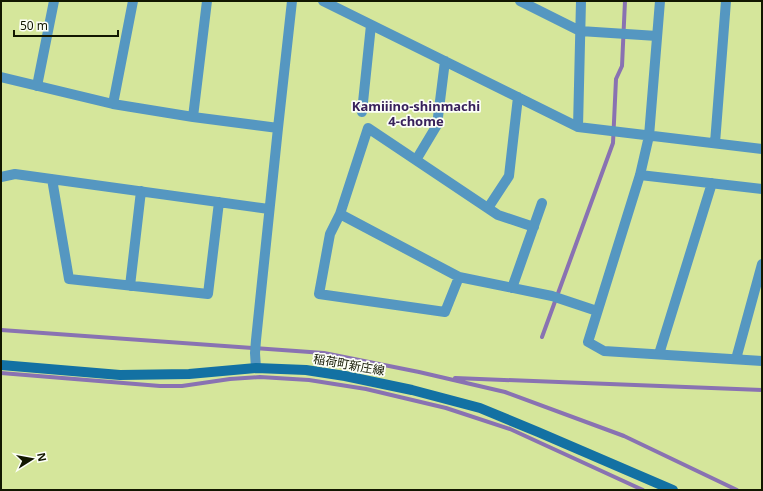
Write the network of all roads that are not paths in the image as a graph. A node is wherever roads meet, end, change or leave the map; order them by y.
1 (54, 1) edge
2 (133, 1) edge
3 (207, 1) edge
4 (292, 1) edge
5 (323, 1) edge
6 (520, 1) edge
7 (581, 1) edge
8 (660, 1) edge
9 (726, 1) edge
10 (371, 25) junction
11 (580, 31) junction
12 (657, 36) junction
13 (445, 61) junction
14 (1, 77) edge
15 (38, 86) junction
16 (518, 97) junction
17 (113, 104) junction
18 (362, 112) dead end
19 (193, 117) junction
20 (578, 127) junction
21 (278, 128) junction
22 (649, 136) junction
23 (715, 143) junction
24 (762, 149) edge
25 (416, 160) junction
26 (640, 174) junction
27 (1, 177) edge
28 (52, 179) junction
29 (712, 183) junction
30 (762, 189) edge
31 (141, 191) junction
32 (219, 202) junction
33 (542, 203) dead end
34 (488, 208) junction
35 (269, 209) junction
36 (340, 214) junction
37 (534, 227) junction
38 (762, 264) edge
39 (459, 277) junction
40 (130, 286) junction
41 (512, 288) junction
42 (597, 311) junction
43 (659, 354) junction
44 (736, 359) junction
45 (762, 361) edge
46 (1, 365) edge
47 (256, 368) junction
48 (673, 490) edge

1 - 15 street
2 - 17 street
3 - 19 street
4 - 21 street
5 - 10 street
6 - 11 street
7 - 11 street
8 - 12 street
9 - 23 street
10 - 13 street
10 - 18 street
11 - 12 street
11 - 20 street
12 - 22 street
13 - 16 street
13 - 25 street
14 - 15 street
15 - 17 street
16 - 20 street
16 - 34 street
17 - 19 street
19 - 21 street
20 - 22 street
21 - 35 street
22 - 23 street
22 - 26 street
23 - 24 street
25 - 34 street
25 - 36 street
26 - 29 street
26 - 42 street
27 - 28 street
28 - 31 street
28 - 40 street
29 - 30 street
29 - 43 street
31 - 32 street
31 - 40 street
32 - 35 street
32 - 40 street
33 - 37 street
34 - 37 street
35 - 47 street
36 - 39 street
36 - 39 street
37 - 41 street
38 - 44 street
39 - 41 street
41 - 42 street
42 - 43 street
43 - 44 street
44 - 45 street
46 - 47 main road, 稲荷町新庄線
47 - 48 main road, 稲荷町新庄線

